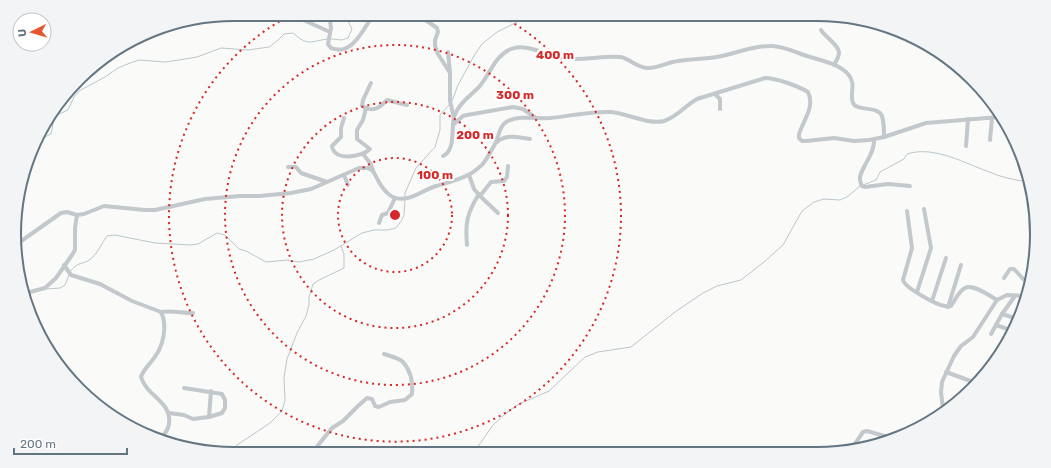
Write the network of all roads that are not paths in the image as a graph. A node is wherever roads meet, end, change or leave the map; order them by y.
1 (306, 21) edge
2 (330, 21) edge
3 (369, 21) edge
4 (427, 21) edge
5 (821, 30) dead end
6 (330, 32) junction
7 (448, 52) dead end
8 (834, 65) junction
9 (450, 73) junction
10 (371, 83) dead end
11 (715, 94) junction
12 (407, 105) dead end
13 (366, 108) junction
14 (720, 109) dead end
15 (344, 118) dead end
16 (454, 118) junction
17 (537, 118) junction
18 (992, 118) joint
19 (968, 119) junction
20 (453, 125) junction
21 (884, 137) junction
22 (530, 139) dead end
23 (874, 140) junction
24 (990, 140) dead end
25 (495, 144) junction
26 (966, 146) dead end
27 (363, 154) junction
28 (444, 156) dead end
29 (508, 166) dead end
30 (288, 167) dead end
31 (373, 171) junction
32 (469, 175) junction
33 (344, 176) junction
34 (328, 182) junction
35 (348, 185) dead end
36 (910, 186) dead end
37 (480, 195) junction
38 (395, 198) junction
39 (924, 209) dead end
40 (907, 211) dead end
41 (498, 213) dead end
42 (77, 214) junction
43 (379, 223) dead end
44 (21, 241) edge
45 (467, 245) dead end
46 (946, 258) dead end
47 (64, 265) junction
48 (961, 265) dead end
49 (1004, 278) dead end
50 (1025, 281) edge
51 (29, 292) edge
52 (917, 292) junction
53 (1015, 296) junction
54 (1021, 296) edge
55 (997, 300) junction
56 (932, 301) junction
57 (948, 306) junction
58 (161, 312) junction
59 (192, 312) dead end
60 (1002, 314) junction
61 (1013, 319) edge
62 (996, 325) junction
63 (1007, 329) edge
64 (991, 334) dead end
65 (384, 354) dead end
66 (946, 372) junction
67 (971, 381) edge
68 (184, 388) dead end
69 (211, 391) junction
70 (942, 406) edge
71 (169, 413) junction
72 (209, 417) junction
73 (164, 435) edge
74 (885, 436) edge
75 (855, 444) edge
76 (317, 447) edge

1 - 6 street
2 - 6 street
3 - 6 street
4 - 9 street
5 - 8 street
7 - 9 street
8 - 16 street
8 - 21 street
9 - 16 street
10 - 13 street
11 - 14 street
11 - 17 street
11 - 23 street
12 - 13 street
13 - 27 street
15 - 27 street
16 - 20 street
17 - 20 street
17 - 25 street
18 - 19 street
18 - 24 street
19 - 21 street
19 - 26 street
20 - 28 street
21 - 23 street
22 - 25 street
23 - 36 street
25 - 32 street
27 - 31 street
29 - 37 street
30 - 34 street
31 - 33 street
31 - 38 street
32 - 37 street
32 - 38 street
33 - 34 street
33 - 35 street
34 - 42 street
37 - 41 street
37 - 45 street
38 - 43 street
39 - 52 street
40 - 52 street
42 - 44 street
42 - 47 street
46 - 56 street
47 - 51 street
47 - 58 street
48 - 57 street
49 - 50 street
52 - 56 street
53 - 54 street
53 - 55 street
53 - 60 street
55 - 57 street
55 - 66 street
56 - 57 street
58 - 59 street
58 - 71 street
60 - 61 street
60 - 62 street
62 - 63 street
62 - 64 street
65 - 76 street
66 - 67 street
66 - 70 street
68 - 69 street
69 - 72 street
69 - 72 street
71 - 72 street
71 - 73 street
74 - 75 street

